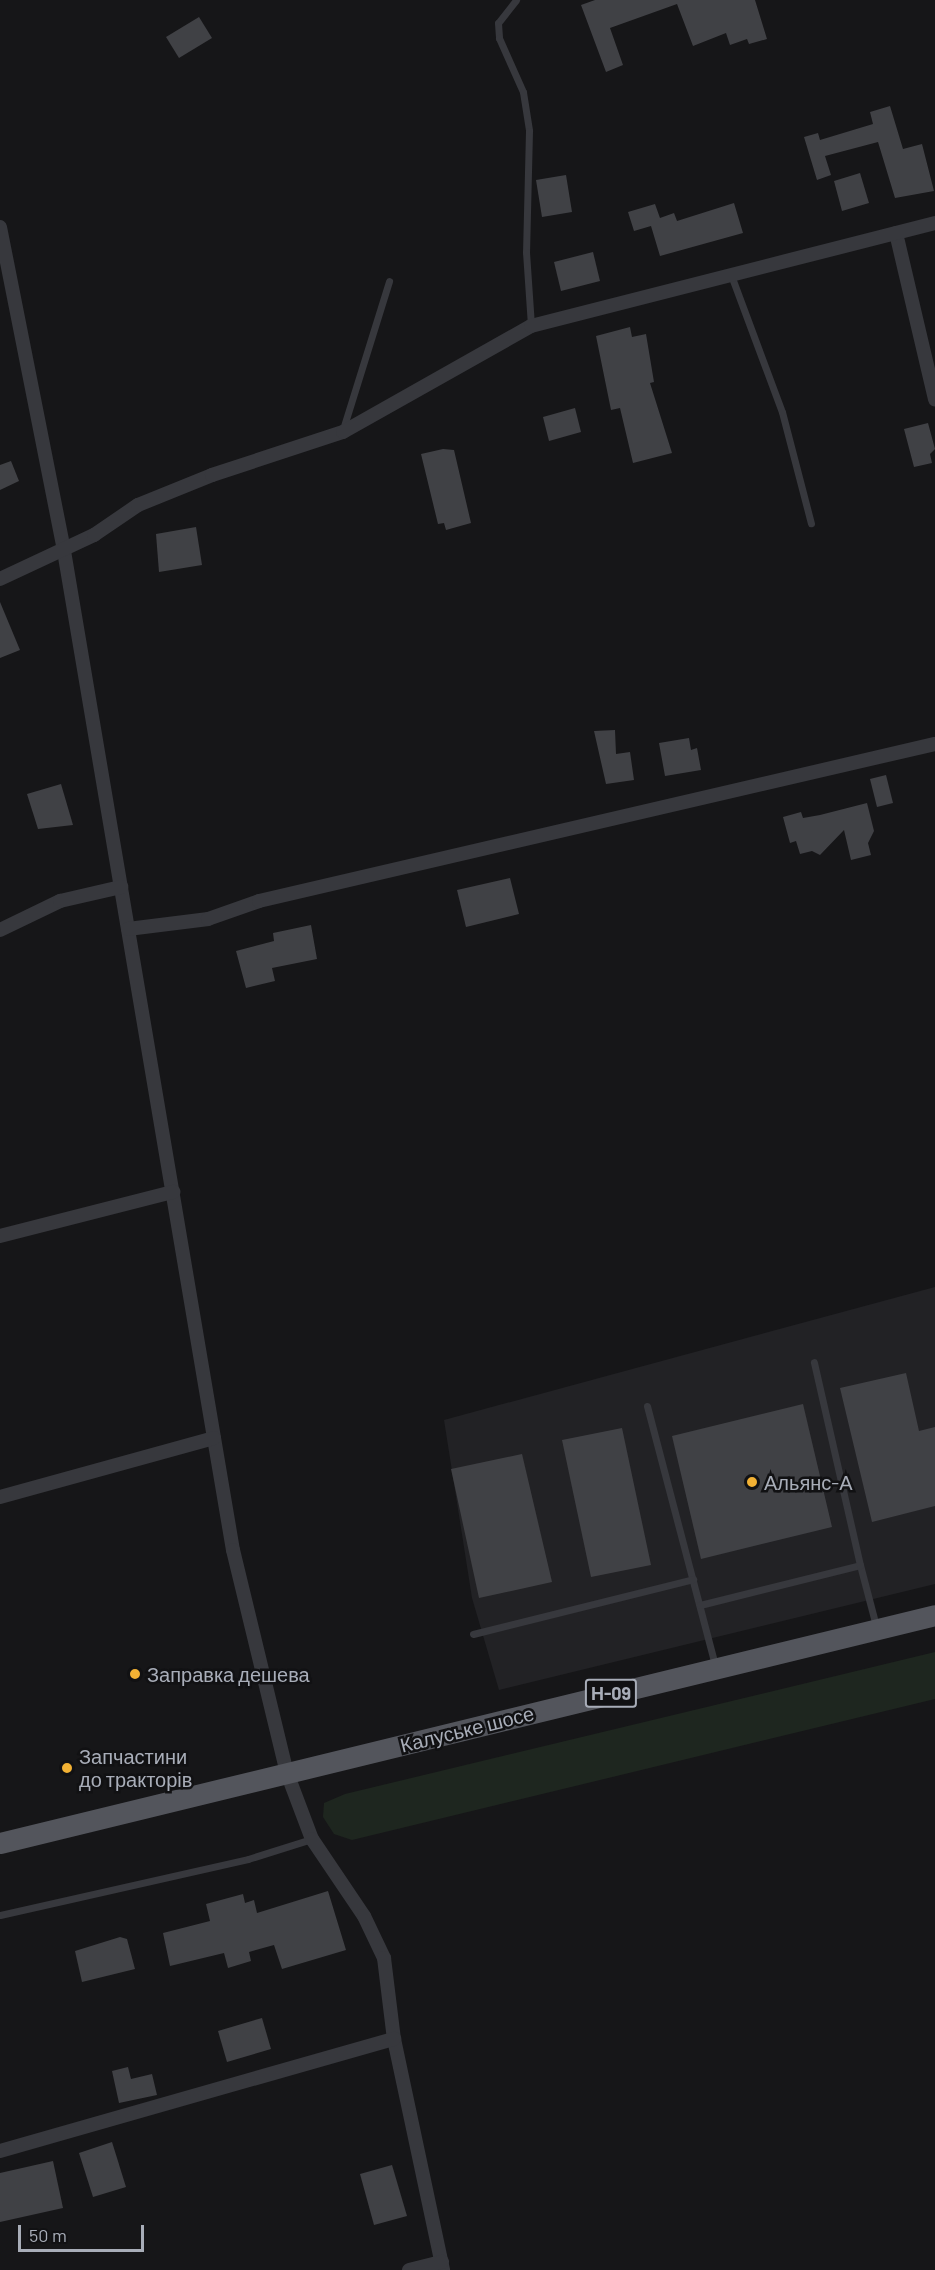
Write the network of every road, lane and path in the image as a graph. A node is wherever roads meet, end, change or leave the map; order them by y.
1 (516, 0) edge
2 (935, 223) edge
3 (0, 227) edge
4 (896, 232) junction
5 (731, 275) junction
6 (389, 281) dead end
7 (531, 326) junction
8 (935, 399) edge
9 (343, 432) junction
10 (811, 523) dead end
11 (64, 551) junction
12 (0, 579) edge
13 (935, 744) edge
14 (121, 887) junction
15 (128, 929) junction
16 (0, 930) edge
17 (173, 1192) junction
18 (0, 1236) edge
19 (814, 1362) dead end
20 (647, 1406) dead end
21 (214, 1438) junction
22 (0, 1497) edge
23 (860, 1565) junction
24 (693, 1579) junction
25 (700, 1605) junction
26 (935, 1615) edge
27 (876, 1629) junction
28 (473, 1634) dead end
29 (716, 1667) junction
30 (287, 1773) junction
31 (312, 1839) junction
32 (0, 1843) edge
33 (0, 1915) edge
34 (394, 2039) junction
35 (0, 2151) edge
36 (443, 2266) edge
37 (409, 2270) edge

1 - 7 lane
2 - 4 street
3 - 11 street
4 - 5 street
4 - 8 street
5 - 7 street
5 - 10 lane
6 - 9 lane
7 - 9 street
9 - 11 street
11 - 12 street
11 - 14 street
13 - 15 street
14 - 15 street
14 - 16 street
15 - 17 street
17 - 18 street
17 - 21 street
19 - 23 lane
20 - 24 lane
21 - 22 street
21 - 30 street
23 - 25 lane
23 - 27 lane
24 - 25 lane
24 - 28 lane
25 - 29 lane
26 - 27 main road, Калуське шосе / Н-09
27 - 29 main road, Калуське шосе / Н-09
29 - 30 main road, Калуське шосе / Н-09
30 - 31 street
30 - 32 main road, Калуське шосе / Н-09
31 - 33 lane
31 - 34 street
34 - 35 street
34 - 36 street
36 - 37 street

